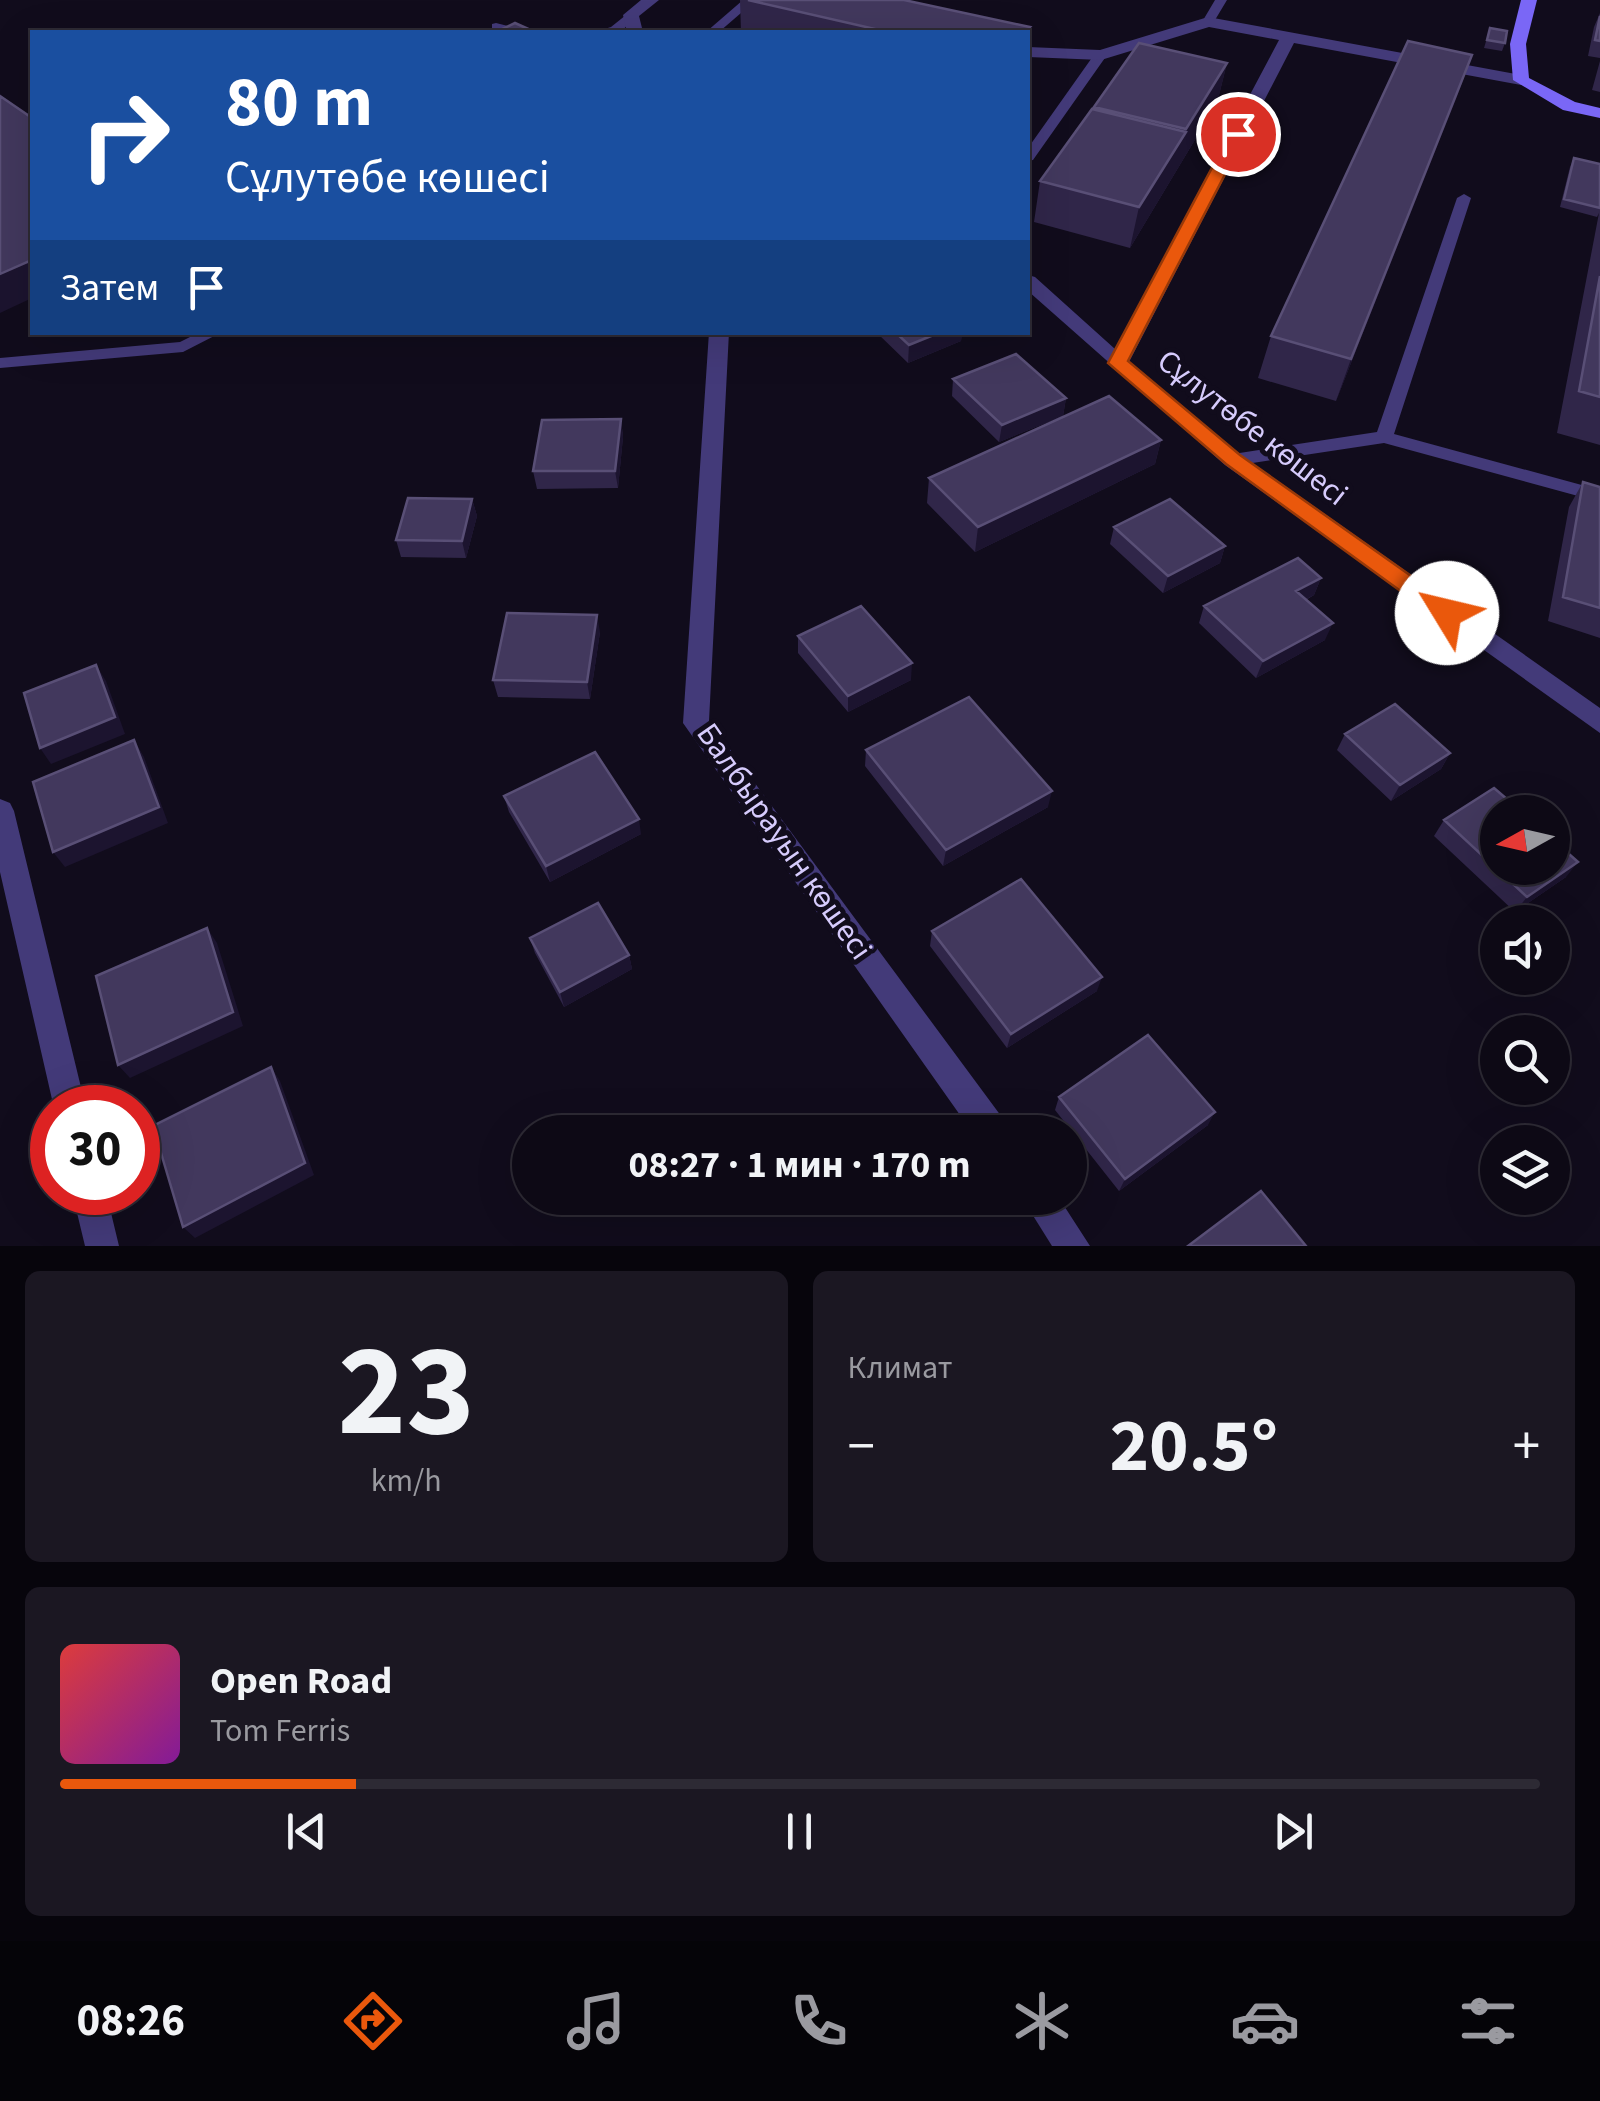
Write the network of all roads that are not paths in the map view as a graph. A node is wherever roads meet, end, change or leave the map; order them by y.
1 (649, 0) edge
2 (750, 0) edge
3 (1221, 0) edge
4 (1529, 0) edge
5 (631, 15) junction
6 (1208, 22) junction
7 (496, 27) edge
8 (508, 30) edge
9 (616, 30) edge
10 (634, 30) edge
11 (714, 30) edge
12 (1289, 37) junction
13 (1030, 52) edge
14 (1101, 55) junction
15 (1520, 80) junction
16 (1600, 113) edge
17 (1030, 154) edge
18 (1464, 198) dead end
19 (1030, 282) edge
20 (208, 335) edge
21 (719, 335) edge
22 (0, 363) edge
23 (1118, 363) junction
24 (1384, 437) junction
25 (1233, 460) junction
26 (1600, 496) edge
27 (1600, 722) edge
28 (0, 810) edge
29 (65, 1085) edge
30 (980, 1115) edge
31 (95, 1215) edge
32 (1051, 1215) edge
33 (102, 1246) edge
34 (1074, 1246) edge

1 - 5 street
2 - 11 lane
3 - 6 lane
4 - 15 street
5 - 9 lane
5 - 10 street
6 - 12 street
6 - 14 street
7 - 8 lane
12 - 15 street
12 - 23 street, Сұлутөбе көшесі
13 - 14 street
14 - 17 lane
15 - 16 street
18 - 24 lane
19 - 23 street
20 - 22 lane
21 - 30 street, Балбырауын көшесі
23 - 25 street, Сұлутөбе көшесі
24 - 25 lane
24 - 26 lane
25 - 27 street, Сұлутөбе көшесі
28 - 29 street
31 - 33 street
32 - 34 street

